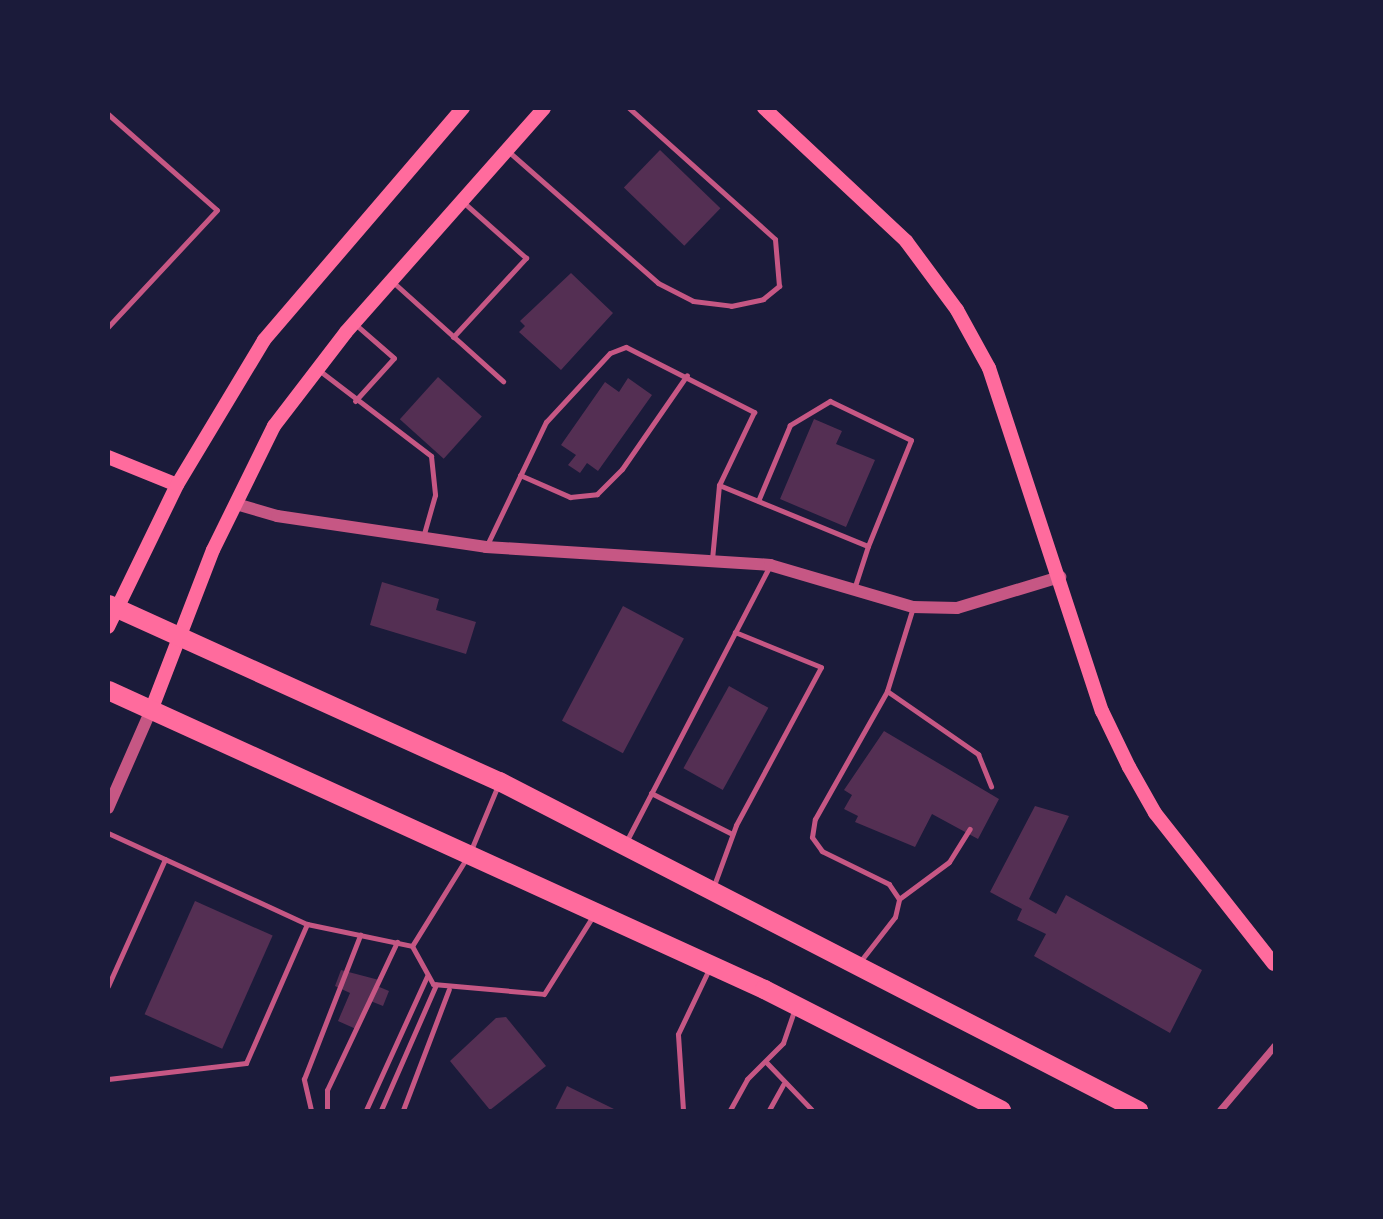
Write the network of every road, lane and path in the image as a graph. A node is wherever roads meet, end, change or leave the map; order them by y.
1 (463, 108) edge
2 (544, 108) edge
3 (629, 108) edge
4 (764, 108) edge
5 (108, 114) edge
6 (507, 150) junction
7 (462, 201) junction
8 (391, 280) junction
9 (354, 323) junction
10 (108, 327) edge
11 (453, 337) junction
12 (317, 369) junction
13 (687, 375) junction
14 (503, 381) dead end
15 (355, 401) junction
16 (108, 457) edge
17 (520, 475) junction
18 (177, 485) junction
19 (719, 485) junction
20 (758, 501) junction
21 (236, 504) junction
22 (422, 537) junction
23 (867, 546) junction
24 (486, 547) junction
25 (712, 561) junction
26 (770, 565) junction
27 (1060, 577) junction
28 (855, 586) junction
29 (113, 606) edge
30 (913, 607) junction
31 (108, 627) edge
32 (735, 632) junction
33 (179, 635) junction
34 (108, 690) edge
35 (887, 691) junction
36 (152, 708) junction
37 (499, 781) junction
38 (991, 787) dead end
39 (652, 793) junction
40 (108, 808) edge
41 (971, 829) dead end
42 (108, 833) edge
43 (733, 834) junction
44 (625, 844) junction
45 (470, 853) junction
46 (165, 859) junction
47 (713, 891) junction
48 (899, 899) junction
49 (595, 913) junction
50 (307, 924) junction
51 (360, 935) junction
52 (397, 942) junction
53 (412, 946) junction
54 (1275, 964) edge
55 (711, 965) junction
56 (855, 968) junction
57 (427, 976) junction
58 (436, 985) junction
59 (108, 986) edge
60 (449, 989) junction
61 (796, 1004) junction
62 (1275, 1046) edge
63 (766, 1062) junction
64 (108, 1079) edge
65 (783, 1085) junction
66 (310, 1111) edge
67 (327, 1111) edge
68 (366, 1111) edge
69 (381, 1111) edge
70 (403, 1111) edge
71 (683, 1111) edge
72 (730, 1111) edge
73 (769, 1111) edge
74 (812, 1111) edge
75 (1001, 1111) edge
76 (1138, 1111) edge
77 (1220, 1111) edge

1 - 18 main road
2 - 6 main road
3 - 6 lane
4 - 27 main road
5 - 10 lane
6 - 7 main road
7 - 8 main road
7 - 11 lane
8 - 9 main road
8 - 11 lane
9 - 12 main road
9 - 15 lane
11 - 14 lane
12 - 15 lane
12 - 21 main road
13 - 17 lane
13 - 17 lane
13 - 19 lane
15 - 22 lane
16 - 18 main road
17 - 24 lane
18 - 29 main road
19 - 20 lane
19 - 25 lane
20 - 23 lane
20 - 23 lane
21 - 22 street
21 - 33 main road
22 - 24 street
23 - 28 lane
24 - 25 street
25 - 26 street
26 - 28 street
26 - 32 lane
27 - 30 street
27 - 54 main road
28 - 30 street
29 - 31 main road
29 - 33 highway
30 - 35 lane
32 - 39 lane
32 - 43 lane
33 - 36 main road
33 - 37 highway
34 - 36 highway
35 - 38 lane
35 - 48 lane
36 - 40 street
36 - 45 highway
37 - 44 highway
37 - 45 lane
39 - 43 lane
39 - 44 lane
41 - 48 lane
42 - 46 lane
43 - 47 lane
44 - 47 highway
45 - 49 highway
45 - 53 lane
46 - 50 lane
46 - 59 lane
47 - 56 highway
48 - 56 lane
49 - 55 highway
49 - 60 lane
50 - 51 lane
50 - 64 lane
51 - 52 lane
51 - 66 lane
52 - 53 lane
52 - 67 lane
53 - 57 lane
55 - 61 highway
55 - 71 lane
56 - 76 highway
57 - 58 lane
57 - 68 lane
58 - 60 lane
58 - 69 lane
60 - 70 lane
61 - 63 lane
61 - 75 highway
62 - 77 street
63 - 65 lane
63 - 72 lane
65 - 73 lane
65 - 74 lane

